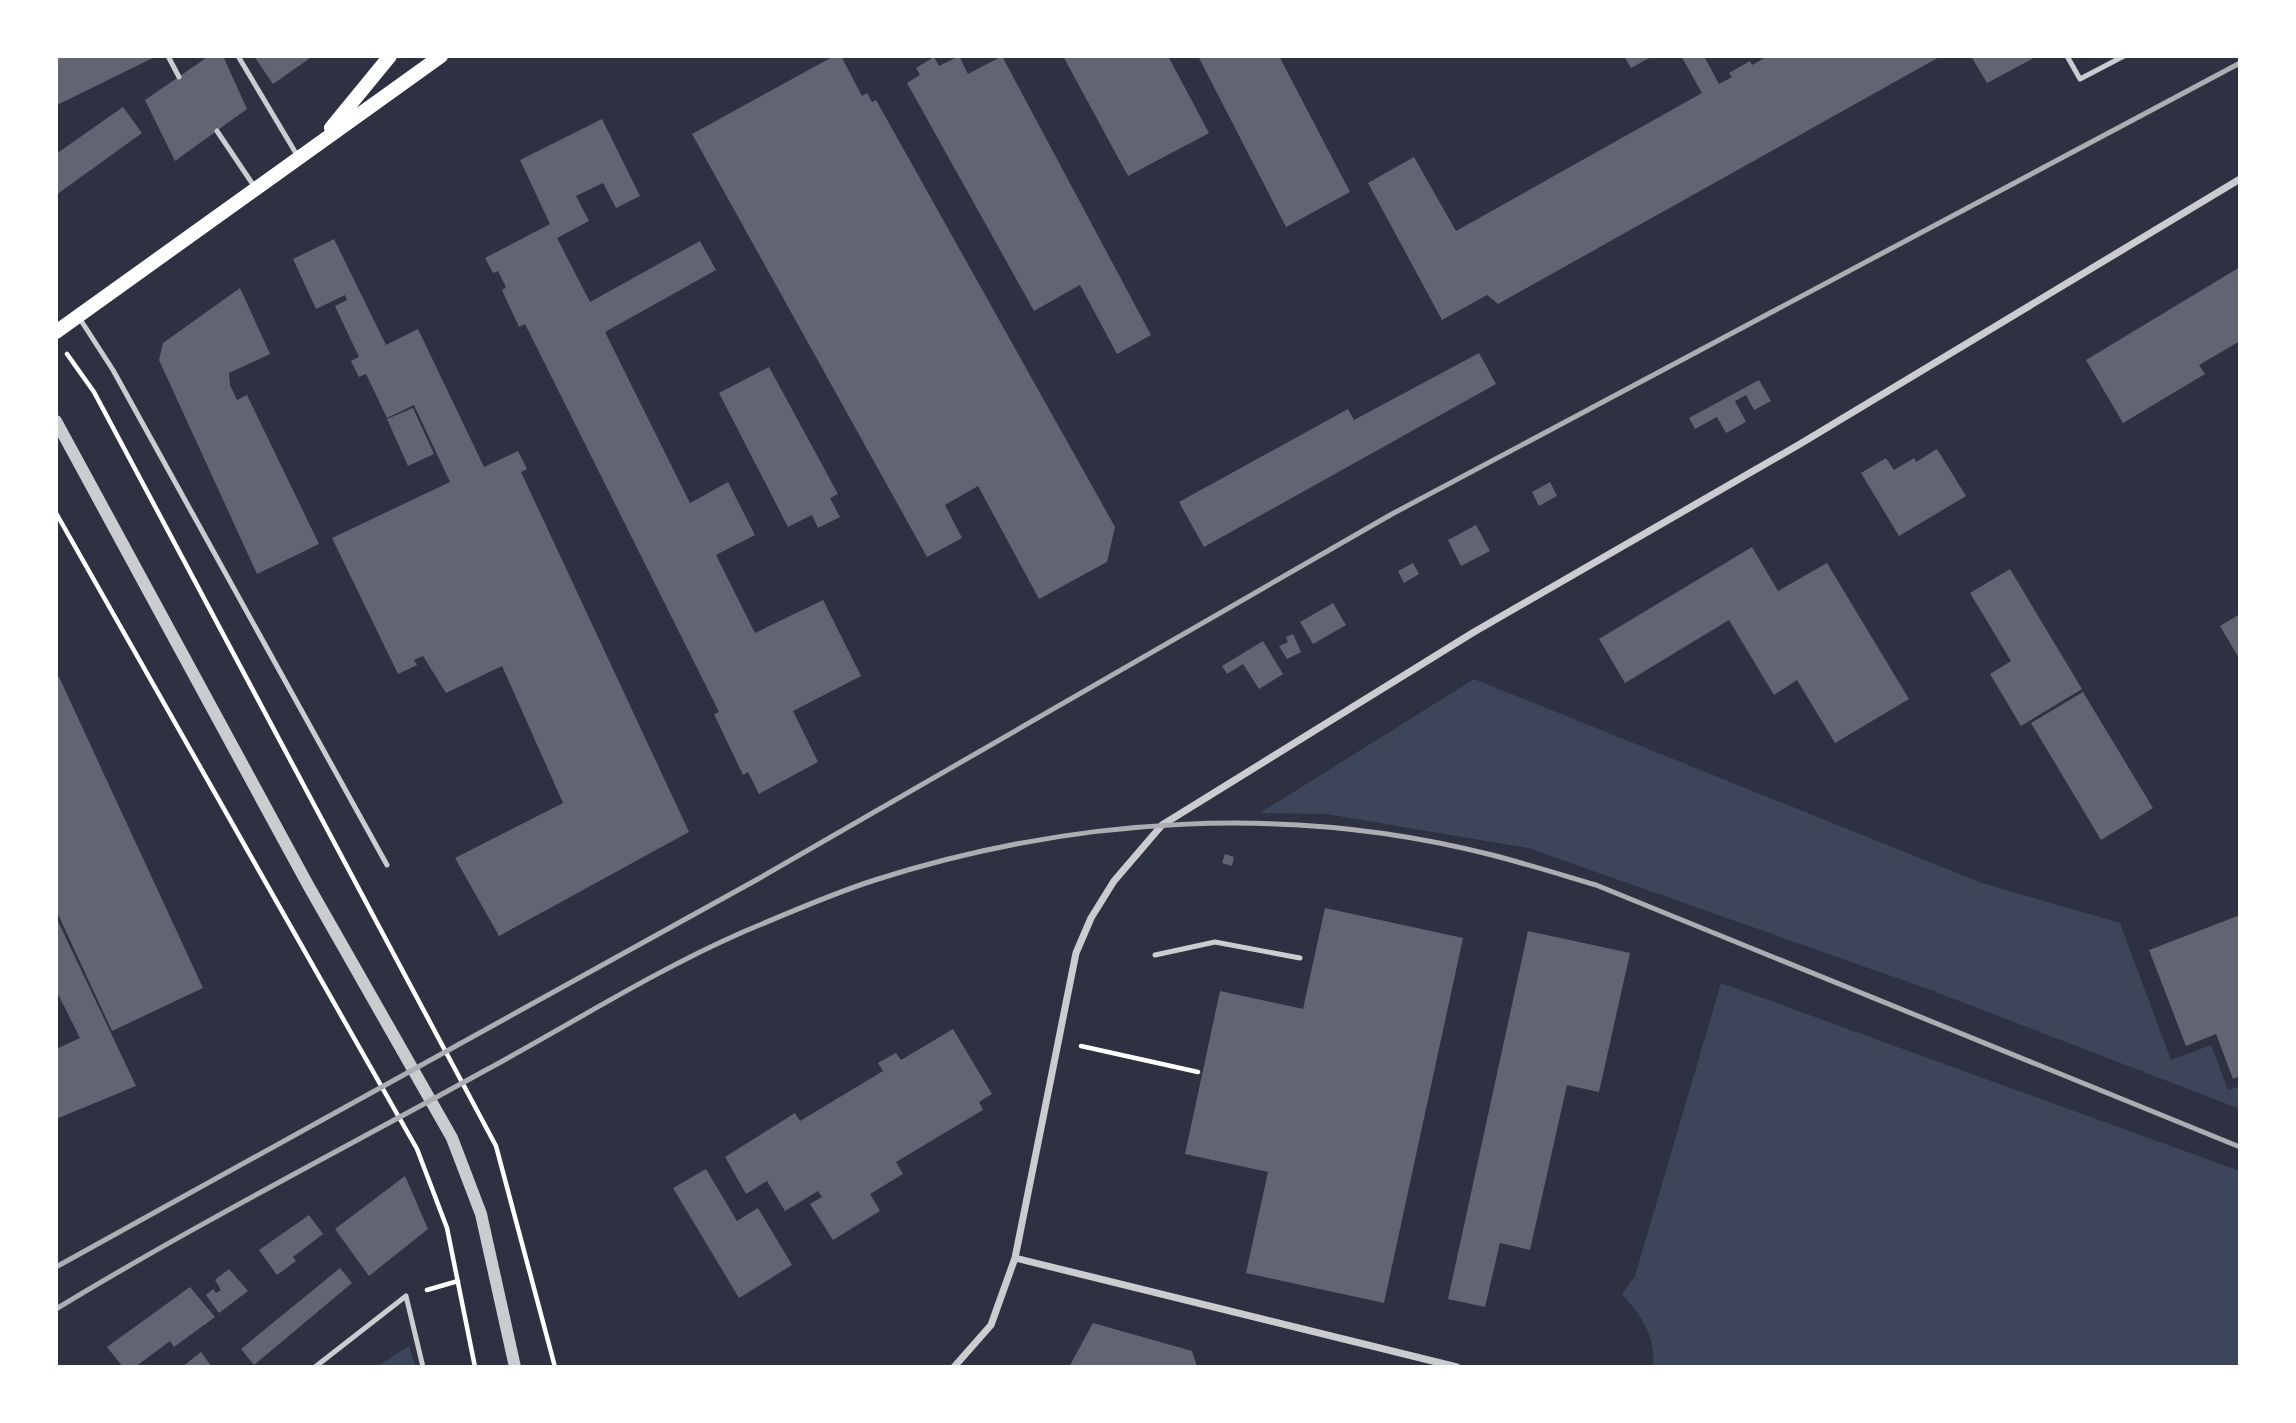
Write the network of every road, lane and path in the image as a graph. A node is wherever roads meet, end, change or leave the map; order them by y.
1 (168, 56) edge
2 (238, 56) edge
3 (390, 56) edge
4 (441, 56) edge
5 (2067, 56) edge
6 (2124, 56) edge
7 (179, 77) dead end
8 (217, 131) dead end
9 (320, 143) junction
10 (299, 158) junction
11 (2240, 179) edge
12 (256, 188) junction
13 (78, 316) junction
14 (56, 332) edge
15 (64, 349) dead end
16 (56, 421) edge
17 (56, 513) edge
18 (387, 865) dead end
19 (1156, 956) dead end
20 (1300, 958) dead end
21 (1056, 1040) junction
22 (1198, 1072) dead end
23 (1015, 1258) junction
24 (458, 1281) junction
25 (406, 1296) junction
26 (315, 1367) edge
27 (423, 1367) edge
28 (475, 1367) edge
29 (515, 1367) edge
30 (555, 1367) edge
31 (954, 1367) edge
32 (1457, 1367) edge

1 - 7 lane
2 - 10 lane
3 - 9 main road
4 - 9 main road
5 - 6 lane
8 - 12 lane
9 - 10 main road
10 - 12 main road
11 - 21 street
12 - 13 main road
13 - 14 main road
13 - 18 lane
15 - 30 path
16 - 29 street
17 - 24 path
19 - 20 lane
21 - 22 path
21 - 23 street
23 - 31 street
23 - 32 street
24 - 25 path
24 - 28 path
25 - 26 lane
25 - 27 lane

